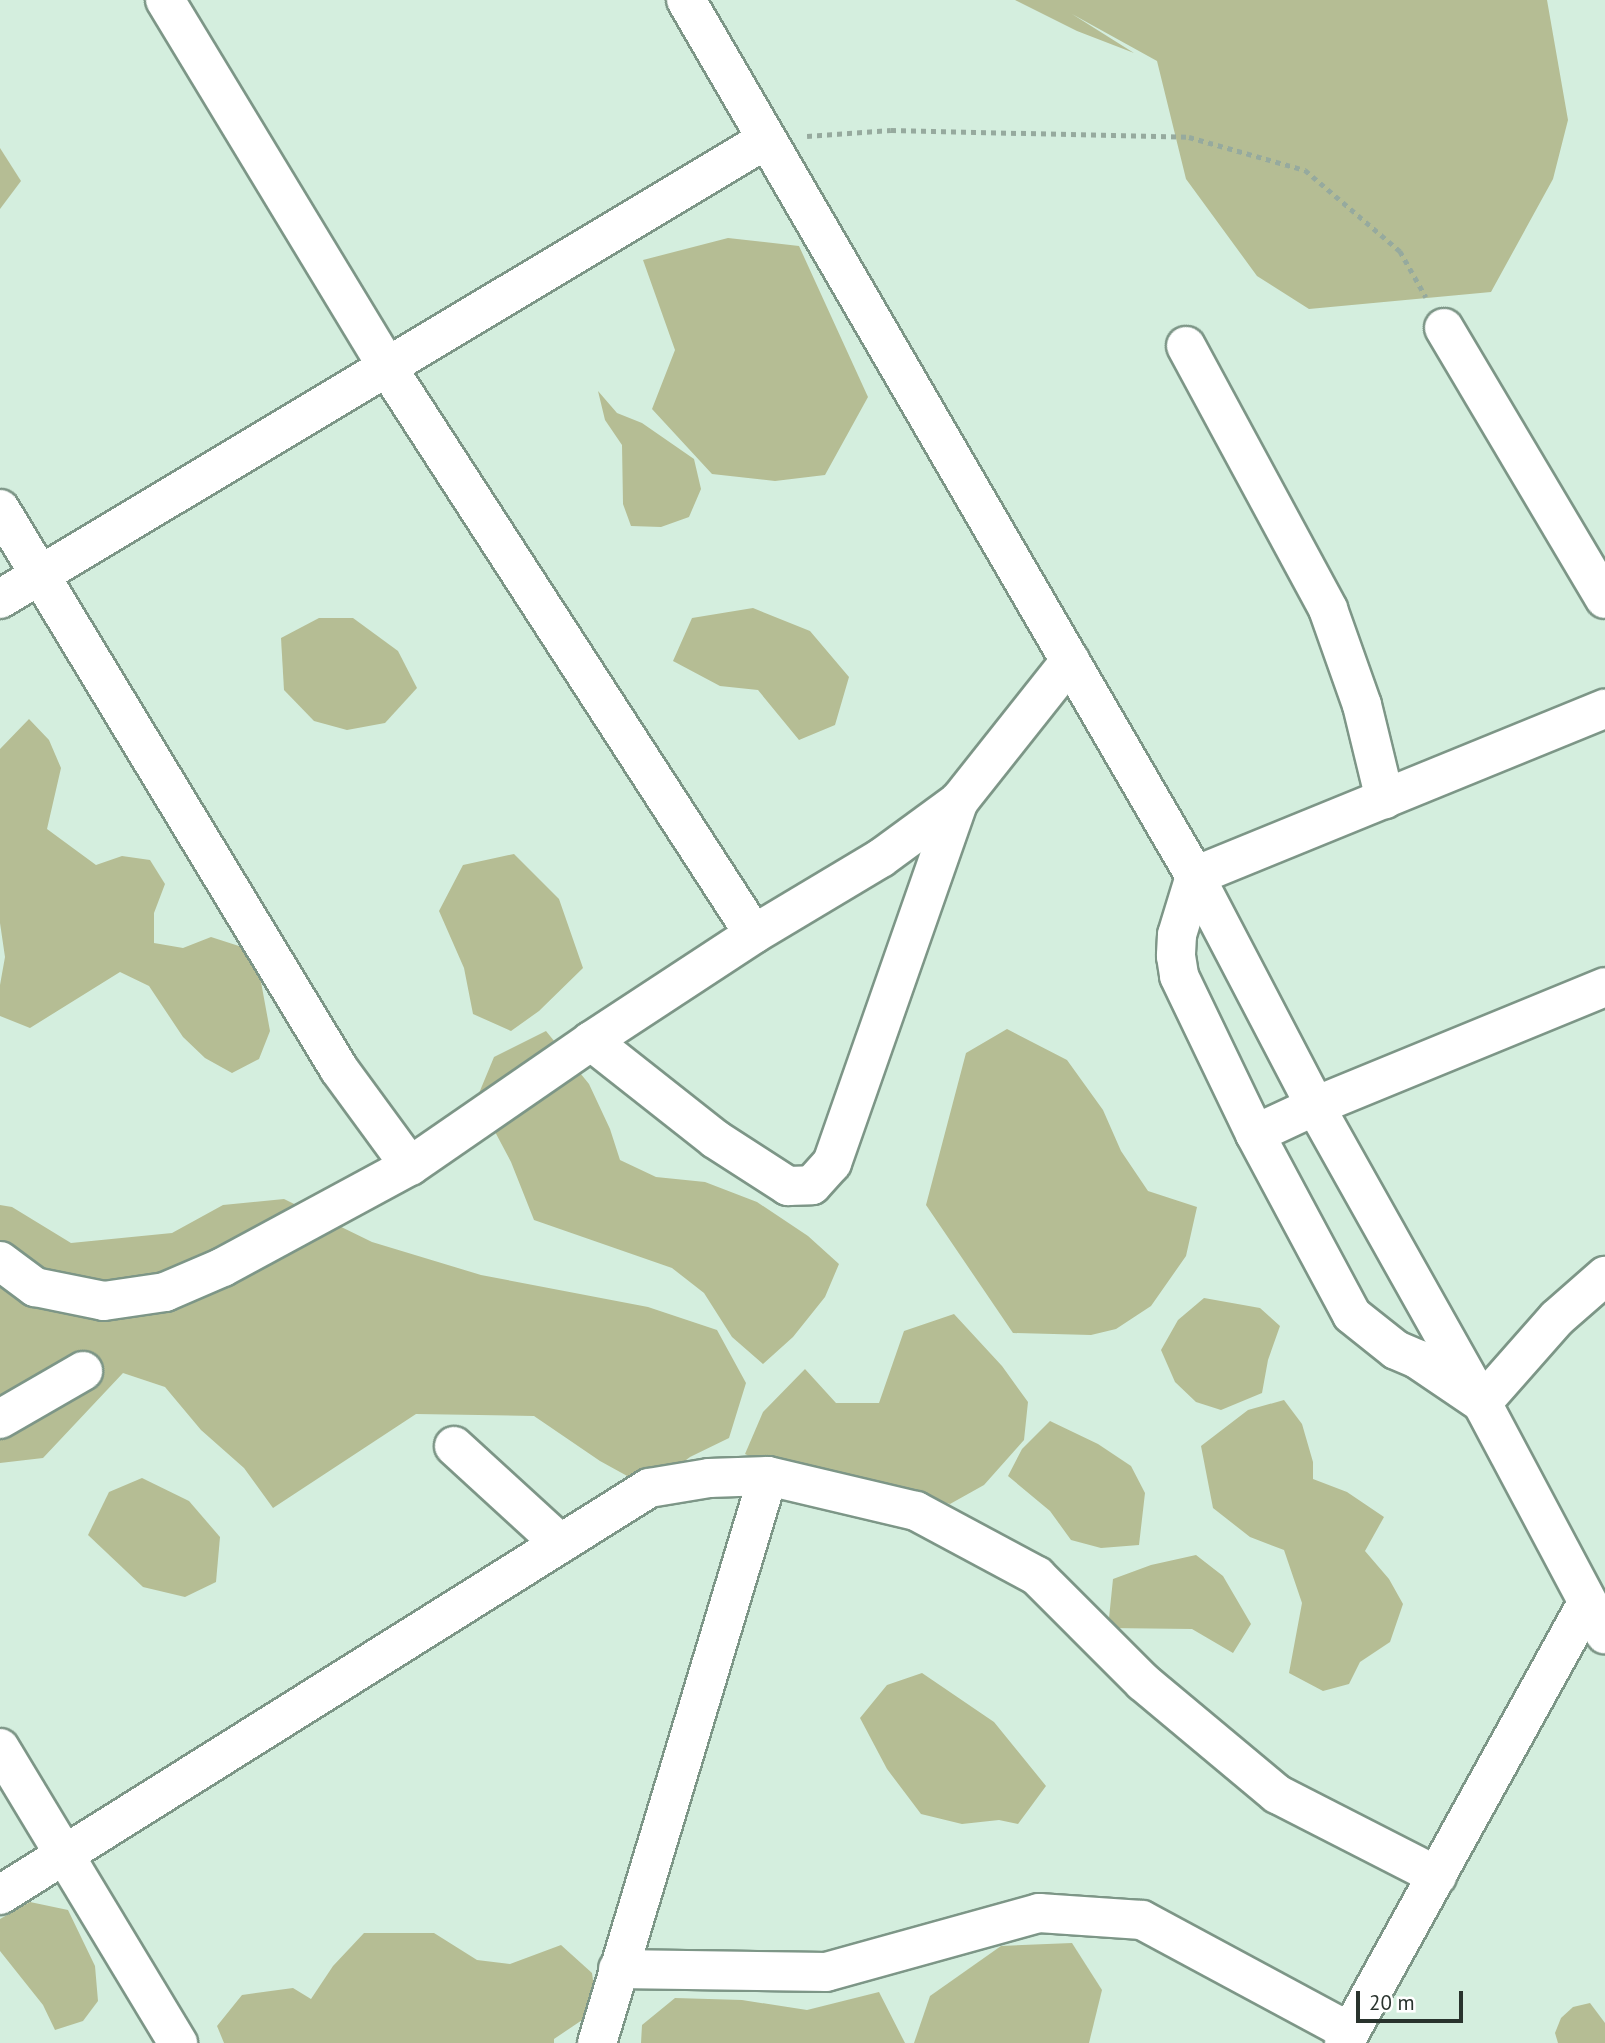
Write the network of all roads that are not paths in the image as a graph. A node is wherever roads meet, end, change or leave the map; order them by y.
1 (165, 0) edge
2 (686, 0) edge
3 (767, 139) junction
4 (1444, 328) road end
5 (1186, 346) dead end
6 (387, 367) junction
7 (0, 509) edge
8 (38, 576) junction
9 (0, 599) edge
10 (1605, 599) edge
11 (1070, 661) junction
12 (1605, 709) edge
13 (1385, 799) junction
14 (959, 801) junction
15 (1195, 876) junction
16 (754, 934) junction
17 (1605, 988) edge
18 (592, 1041) junction
19 (1315, 1106) junction
20 (1255, 1134) junction
21 (410, 1166) junction
22 (0, 1261) edge
23 (1605, 1276) edge
24 (83, 1371) dead end
25 (1482, 1403) junction
26 (0, 1419) edge
27 (454, 1446) dead end
28 (768, 1476) junction
29 (560, 1544) junction
30 (1596, 1619) edge
31 (0, 1748) edge
32 (64, 1854) junction
33 (1437, 1876) junction
34 (0, 1895) edge
35 (618, 1969) junction
36 (1347, 2038) edge
37 (178, 2043) edge
38 (597, 2043) edge

1 - 6 street
2 - 3 street
3 - 6 street
3 - 11 street
4 - 10 street
5 - 13 street
6 - 8 street
6 - 16 street
7 - 8 street
8 - 9 street
8 - 21 street
11 - 14 street
11 - 15 street
12 - 13 street
13 - 15 street
14 - 16 street
14 - 18 street
15 - 19 street
15 - 20 street
16 - 18 street
17 - 19 street
18 - 21 street
19 - 20 street
19 - 25 street
20 - 25 street
21 - 22 street
23 - 25 street
24 - 26 street
25 - 30 street
27 - 29 street
28 - 29 street
28 - 33 street
28 - 35 street
29 - 32 street
30 - 33 street
31 - 32 street
32 - 34 street
32 - 37 street
33 - 36 street
35 - 36 street
35 - 38 street

